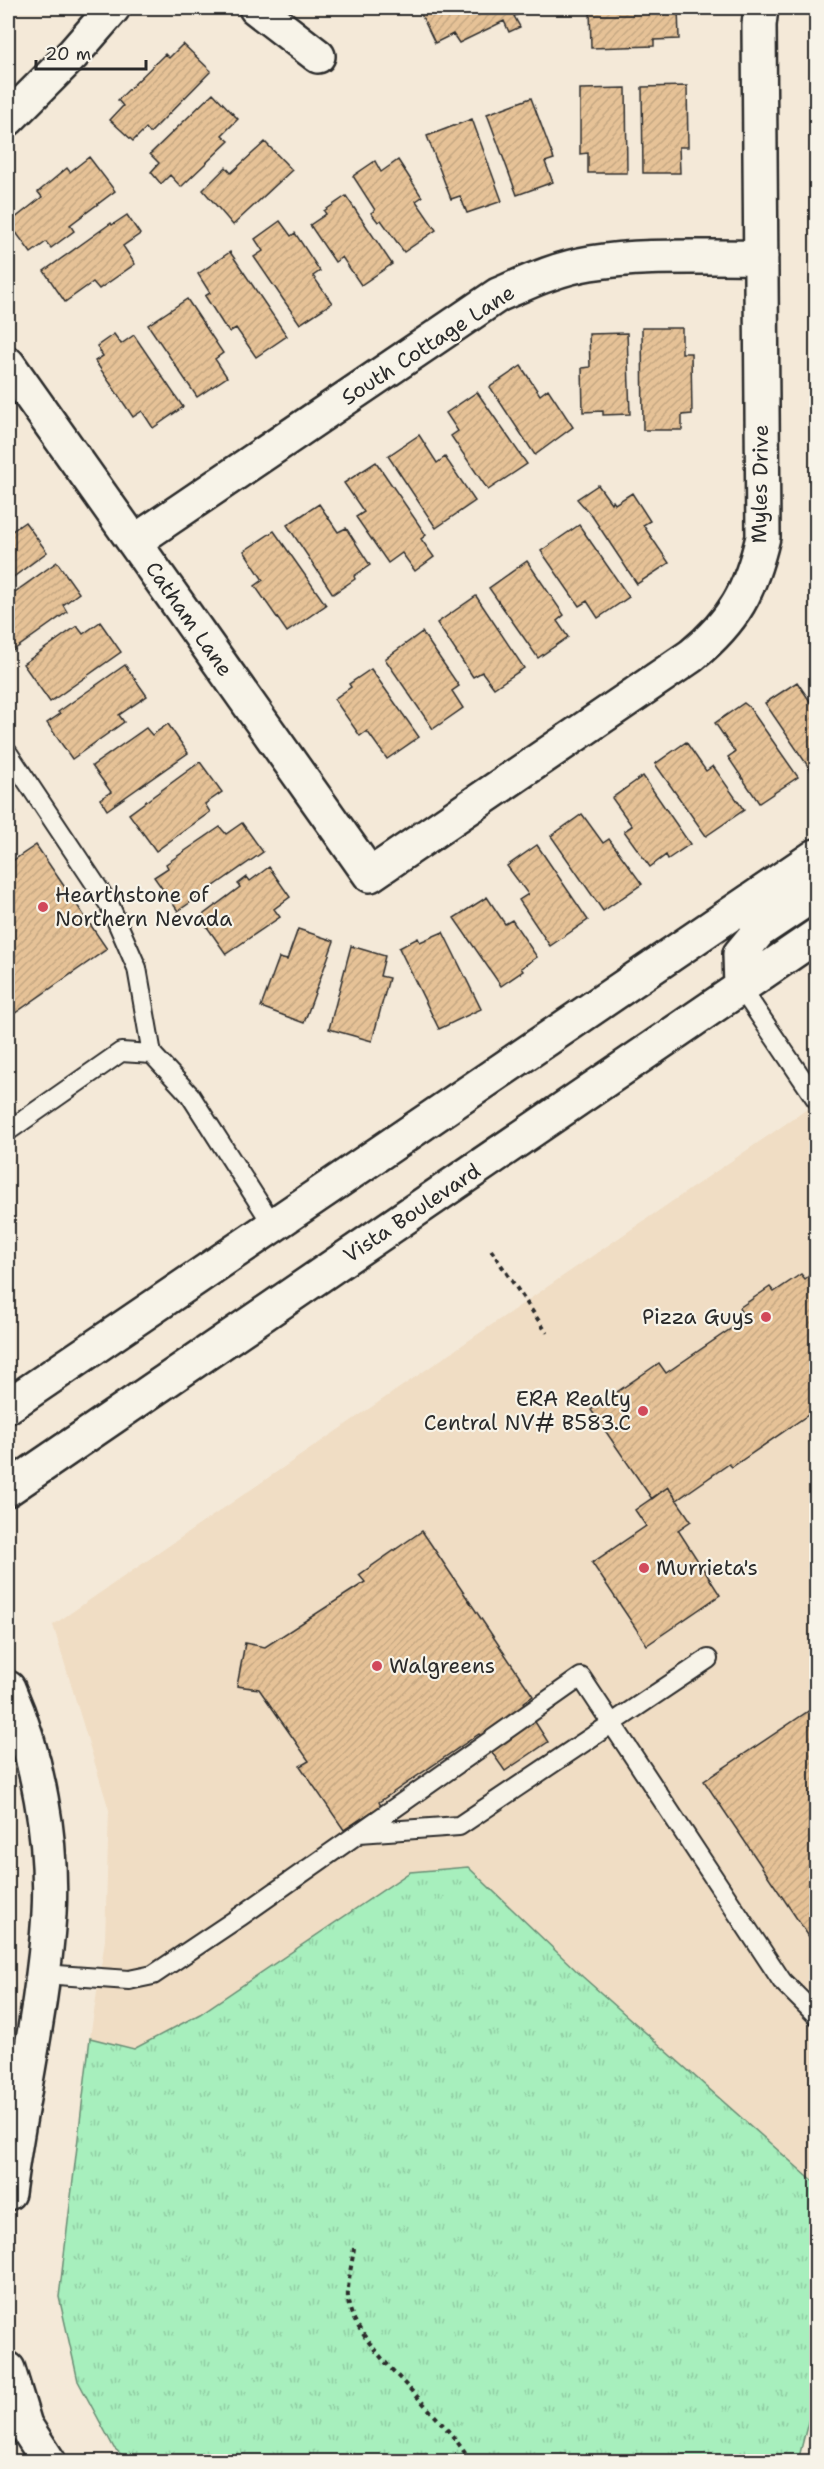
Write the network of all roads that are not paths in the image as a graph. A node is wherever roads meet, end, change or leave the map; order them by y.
1 (113, 8) edge
2 (256, 8) edge
3 (761, 8) edge
4 (318, 56) dead end
5 (8, 119) edge
6 (761, 257) junction
7 (8, 364) edge
8 (134, 542) junction
9 (8, 753) edge
10 (816, 856) edge
11 (370, 875) joint
12 (816, 893) edge
13 (816, 936) edge
14 (741, 988) junction
15 (153, 1054) junction
16 (816, 1099) edge
17 (8, 1131) edge
18 (273, 1225) junction
19 (8, 1406) edge
20 (8, 1489) edge
21 (708, 1659) dead end
22 (8, 1688) edge
23 (612, 1722) junction
24 (359, 1833) junction
25 (43, 1974) junction
26 (816, 2014) edge
27 (8, 2188) edge
28 (8, 2369) edge
29 (49, 2462) edge

1 - 5 street
2 - 4 street
3 - 6 street, Myles Drive
6 - 8 street, South Cottage Lane
6 - 11 street, Myles Drive
7 - 8 street, Catham Lane
8 - 11 street, Catham Lane
9 - 15 lane
10 - 18 street
12 - 14 street
13 - 14 street, Vista Boulevard
14 - 16 lane
14 - 20 street, Vista Boulevard
15 - 17 lane
15 - 18 lane
18 - 19 street
21 - 23 lane
22 - 25 street
23 - 24 lane
23 - 24 lane
23 - 26 lane
24 - 25 lane
25 - 27 street
28 - 29 street

